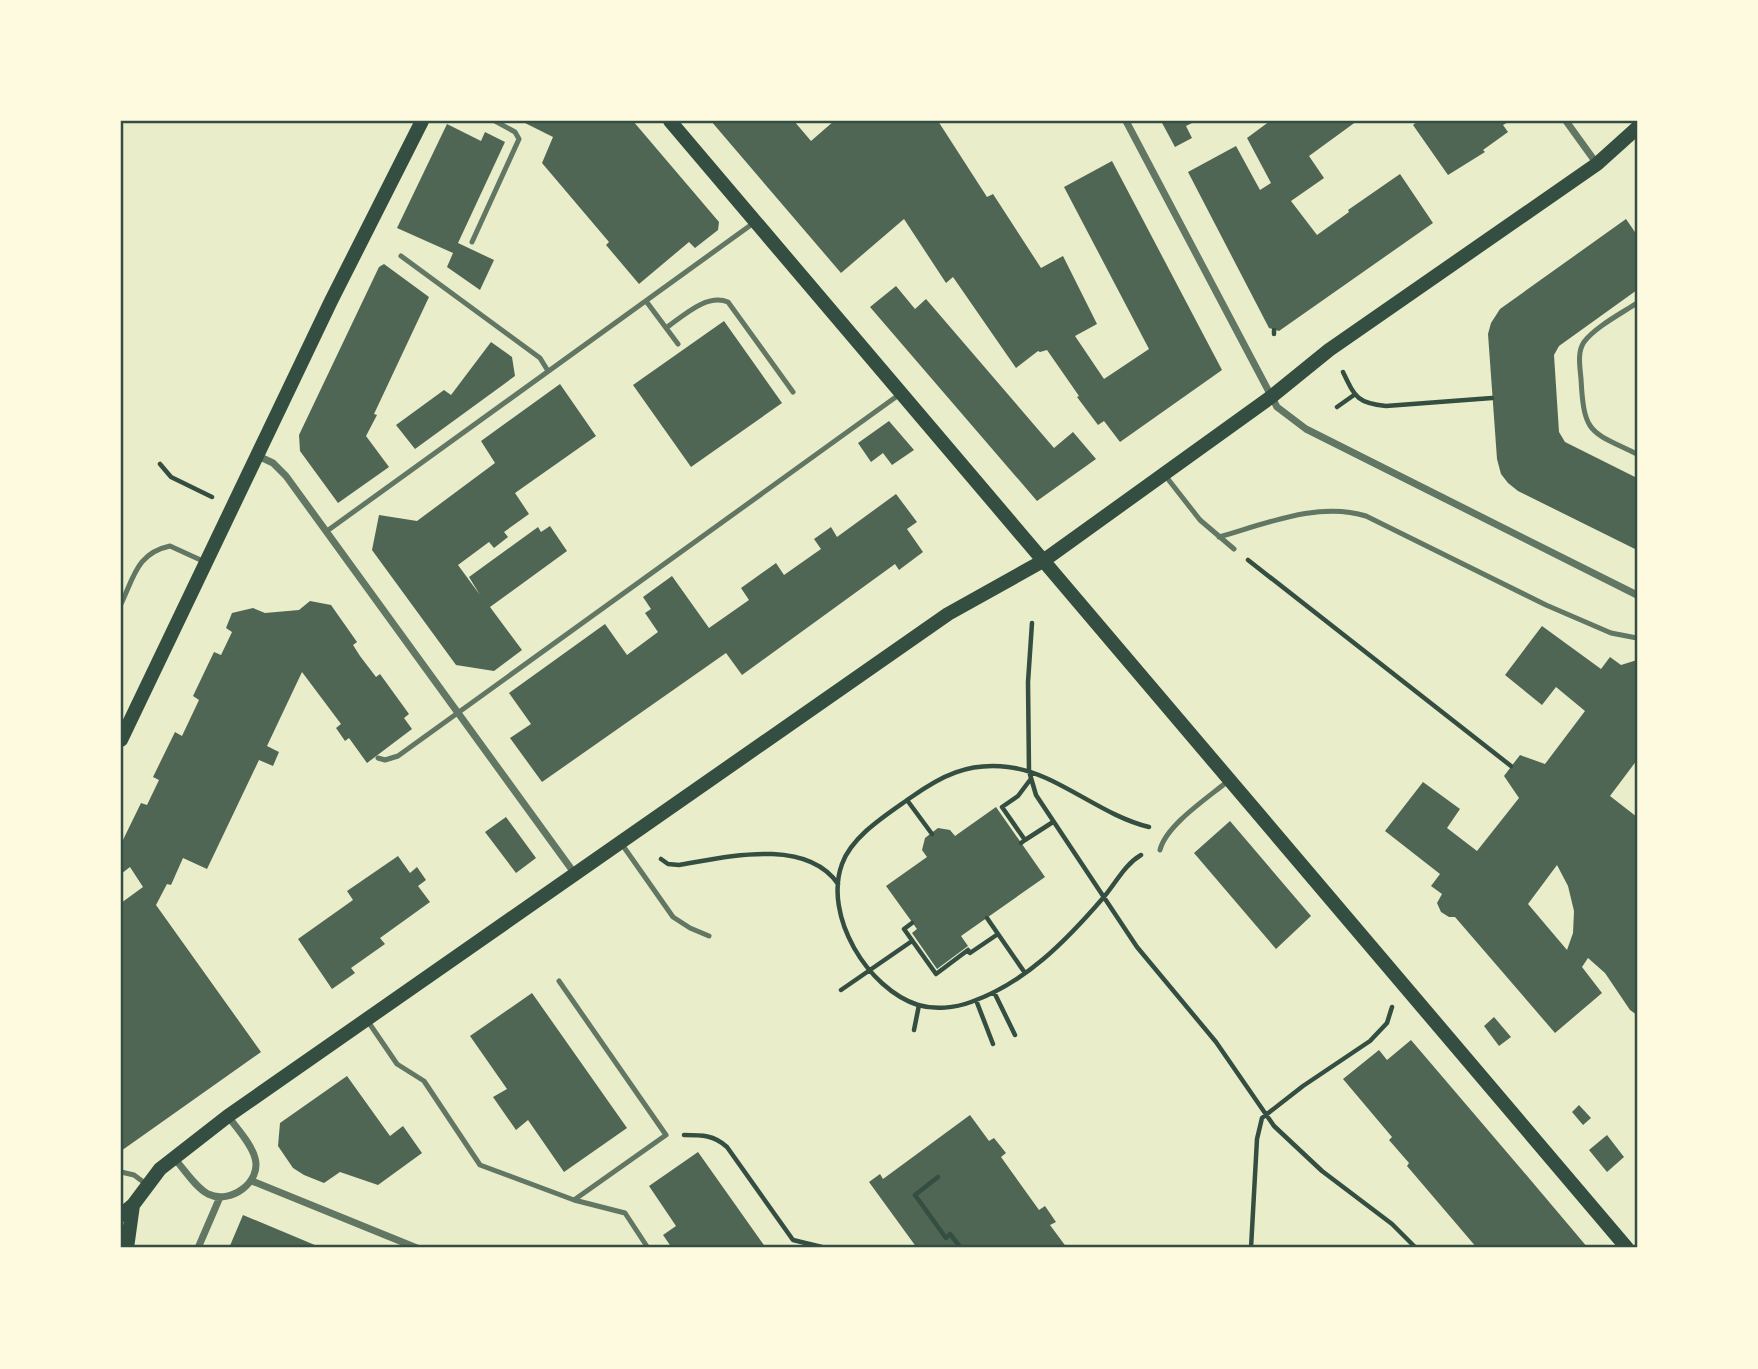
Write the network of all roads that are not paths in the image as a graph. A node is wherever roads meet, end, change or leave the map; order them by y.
1 (422, 121) edge
2 (495, 121) edge
3 (670, 121) edge
4 (1126, 121) edge
5 (1566, 121) edge
6 (1637, 128) edge
7 (1597, 164) junction
8 (755, 222) junction
9 (472, 242) dead end
10 (401, 256) dead end
11 (646, 301) junction
12 (1637, 303) edge
13 (666, 328) junction
14 (678, 344) dead end
15 (548, 371) junction
16 (793, 392) dead end
17 (900, 394) junction
18 (1271, 397) junction
19 (1637, 454) edge
20 (256, 455) junction
21 (1164, 474) junction
22 (327, 531) junction
23 (1219, 537) junction
24 (1234, 549) road end
25 (1043, 561) junction
26 (205, 562) junction
27 (1637, 595) edge
28 (121, 604) edge
29 (1637, 638) edge
30 (459, 711) junction
31 (121, 740) edge
32 (378, 758) dead end
33 (1228, 780) junction
34 (621, 842) junction
35 (1160, 850) road end
36 (575, 875) junction
37 (709, 936) dead end
38 (559, 981) dead end
39 (367, 1020) junction
40 (228, 1116) junction
41 (174, 1157) junction
42 (121, 1172) edge
43 (251, 1181) junction
44 (148, 1185) junction
45 (220, 1197) junction
46 (574, 1200) junction
47 (133, 1205) junction
48 (121, 1215) edge
49 (127, 1248) edge
50 (198, 1248) edge
51 (417, 1248) edge
52 (648, 1248) edge
53 (1627, 1248) edge

1 - 20 main road
2 - 9 lane
3 - 8 main road
4 - 18 street
5 - 7 street
6 - 7 main road
7 - 18 main road
8 - 11 lane
8 - 17 main road
10 - 15 lane
11 - 13 lane
11 - 15 lane
12 - 19 lane
13 - 14 lane
13 - 16 lane
15 - 22 lane
17 - 25 main road
17 - 30 lane
18 - 21 main road
18 - 27 street
20 - 22 street
20 - 26 main road
21 - 23 lane
21 - 25 main road
22 - 30 street
23 - 24 lane
23 - 29 lane
25 - 33 main road
25 - 34 main road
26 - 28 lane
26 - 31 main road
30 - 32 lane
30 - 36 street
33 - 35 lane
33 - 53 main road
34 - 36 main road
34 - 37 lane
36 - 39 main road
38 - 46 lane
39 - 40 main road
39 - 46 lane
40 - 41 main road
40 - 43 street
41 - 44 main road
41 - 45 street
42 - 44 lane
43 - 45 street
43 - 51 street
44 - 47 main road
45 - 50 street
46 - 52 lane
47 - 48 main road
47 - 49 main road

